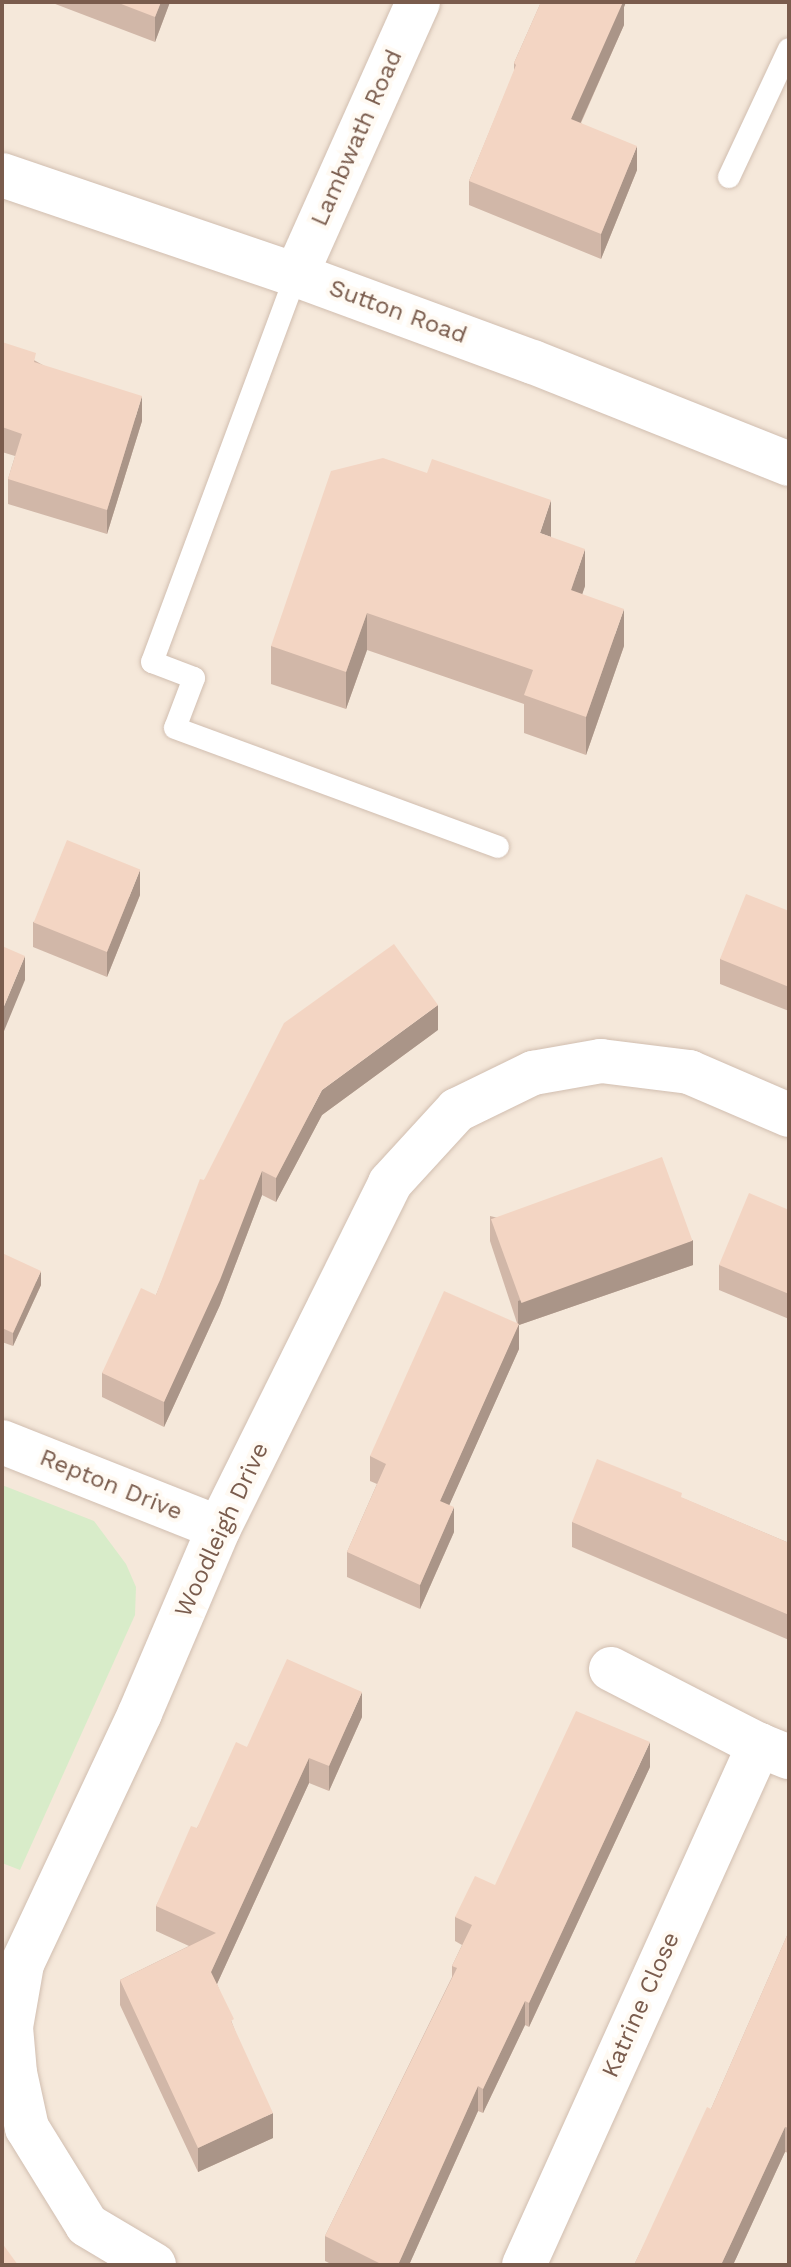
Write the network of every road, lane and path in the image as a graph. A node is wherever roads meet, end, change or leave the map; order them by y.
1 (418, 2) edge
2 (789, 49) edge
3 (2, 175) edge
4 (729, 177) dead end
5 (296, 275) junction
6 (789, 464) edge
7 (498, 847) dead end
8 (789, 1115) edge
9 (2, 1442) edge
10 (219, 1528) junction
11 (611, 1669) dead end
12 (774, 1751) edge
13 (154, 2265) edge
14 (524, 2265) edge

1 - 5 street, Lambwath Road
2 - 4 lane
3 - 5 street, Sutton Road
5 - 6 street, Sutton Road
5 - 7 lane
8 - 10 street, Woodleigh Drive
9 - 10 street, Repton Drive
10 - 13 street, Woodleigh Drive
11 - 12 street, Katrine Close
12 - 14 street, Katrine Close

